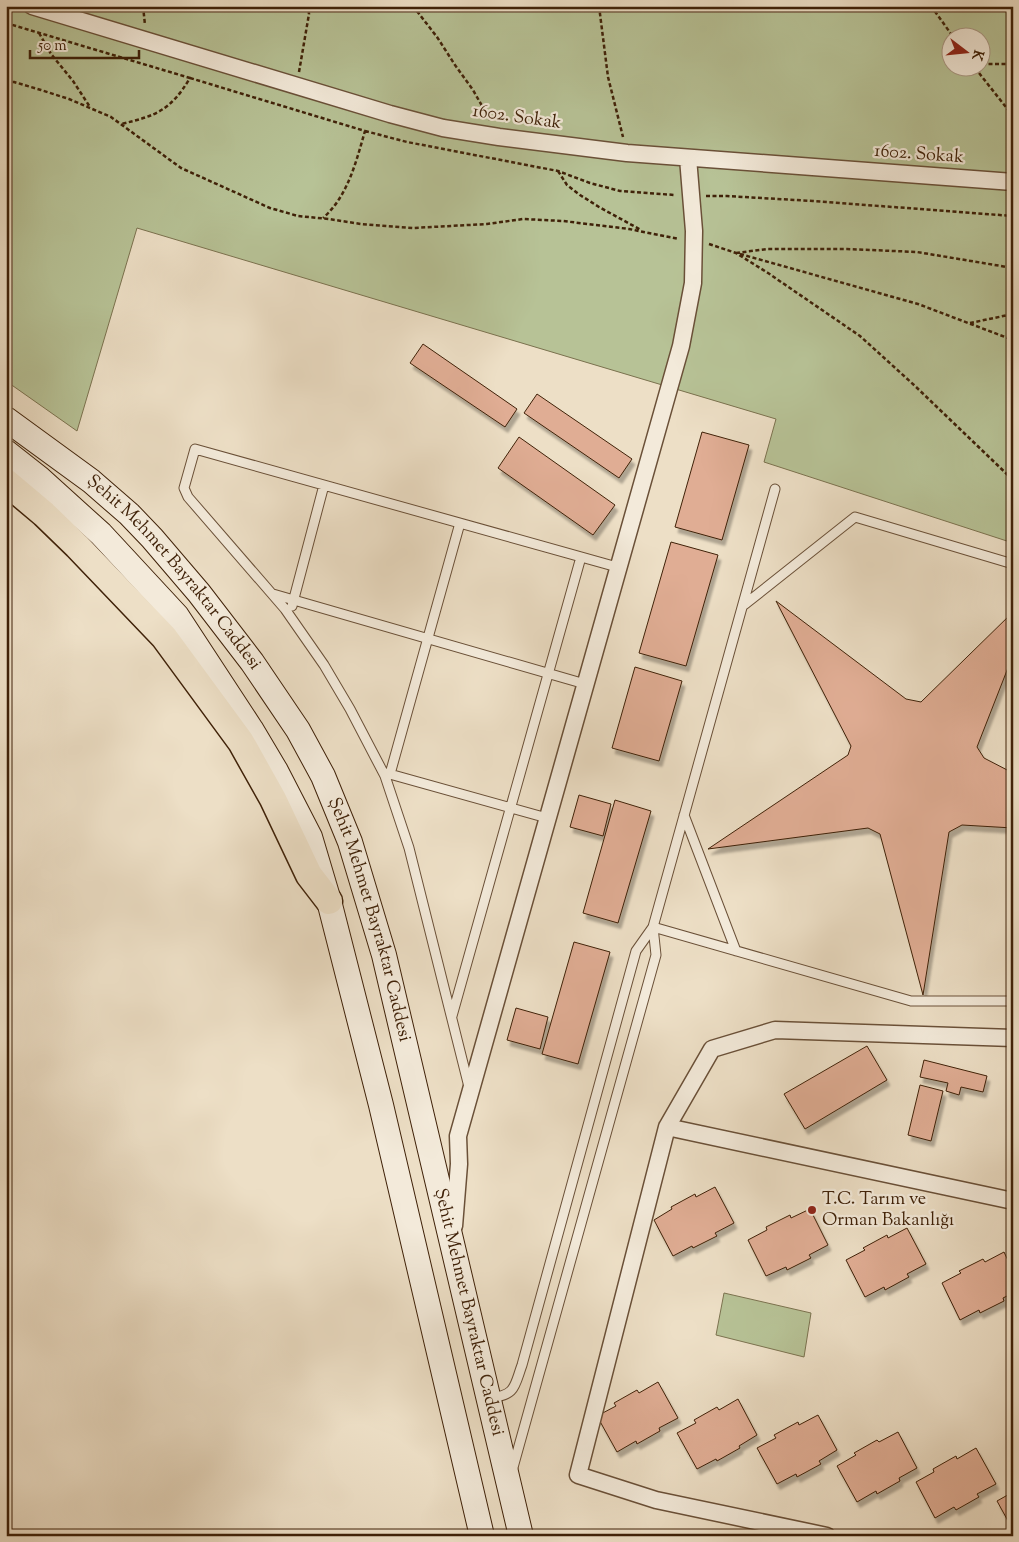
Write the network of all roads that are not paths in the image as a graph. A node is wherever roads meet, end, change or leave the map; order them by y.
1 (32, 6) edge
2 (688, 158) junction
3 (1013, 182) edge
4 (6, 406) edge
5 (6, 419) edge
6 (44, 446) junction
7 (6, 452) edge
8 (6, 482) edge
9 (324, 485) junction
10 (775, 489) dead end
11 (460, 523) junction
12 (581, 557) junction
13 (1013, 564) edge
14 (618, 567) junction
15 (273, 594) junction
16 (293, 600) junction
17 (744, 605) junction
18 (289, 614) junction
19 (428, 639) junction
20 (548, 675) junction
21 (585, 684) junction
22 (387, 773) junction
23 (512, 808) junction
24 (684, 815) junction
25 (547, 818) junction
26 (329, 901) junction
27 (653, 926) junction
28 (736, 951) junction
29 (1013, 1001) edge
30 (452, 1017) junction
31 (1013, 1038) edge
32 (471, 1092) junction
33 (668, 1127) junction
34 (1013, 1201) edge
35 (452, 1245) junction
36 (488, 1398) junction
37 (509, 1485) junction
38 (482, 1536) edge
39 (521, 1536) edge
40 (827, 1536) edge

1 - 2 street, 1602. Sokak
2 - 3 street, 1602. Sokak
2 - 14 street
4 - 6 main road
5 - 6 main road, Şehit Mehmet Bayraktar Caddesi
6 - 35 main road, Şehit Mehmet Bayraktar Caddesi
7 - 26 main road, Şehit Mehmet Bayraktar Caddesi
8 - 26 main road
9 - 11 lane
9 - 15 lane
9 - 16 lane
10 - 17 lane
11 - 12 lane
11 - 19 lane
12 - 14 lane
12 - 20 lane
13 - 17 lane
14 - 21 street
15 - 16 lane
15 - 18 lane
16 - 18 lane
16 - 19 lane
17 - 24 lane
18 - 22 lane
19 - 20 lane
19 - 22 lane
20 - 21 lane
20 - 23 lane
21 - 25 street
22 - 23 lane
22 - 30 lane
23 - 25 lane
23 - 30 lane
24 - 27 lane
24 - 28 lane
25 - 32 street
26 - 38 main road, Şehit Mehmet Bayraktar Caddesi
27 - 28 lane
27 - 36 lane
27 - 37 lane
28 - 29 lane
30 - 32 lane
31 - 33 street
32 - 35 street
33 - 34 street
33 - 40 street
35 - 36 main road, Şehit Mehmet Bayraktar Caddesi
36 - 37 main road, Şehit Mehmet Bayraktar Caddesi
37 - 39 main road, Şehit Mehmet Bayraktar Caddesi

